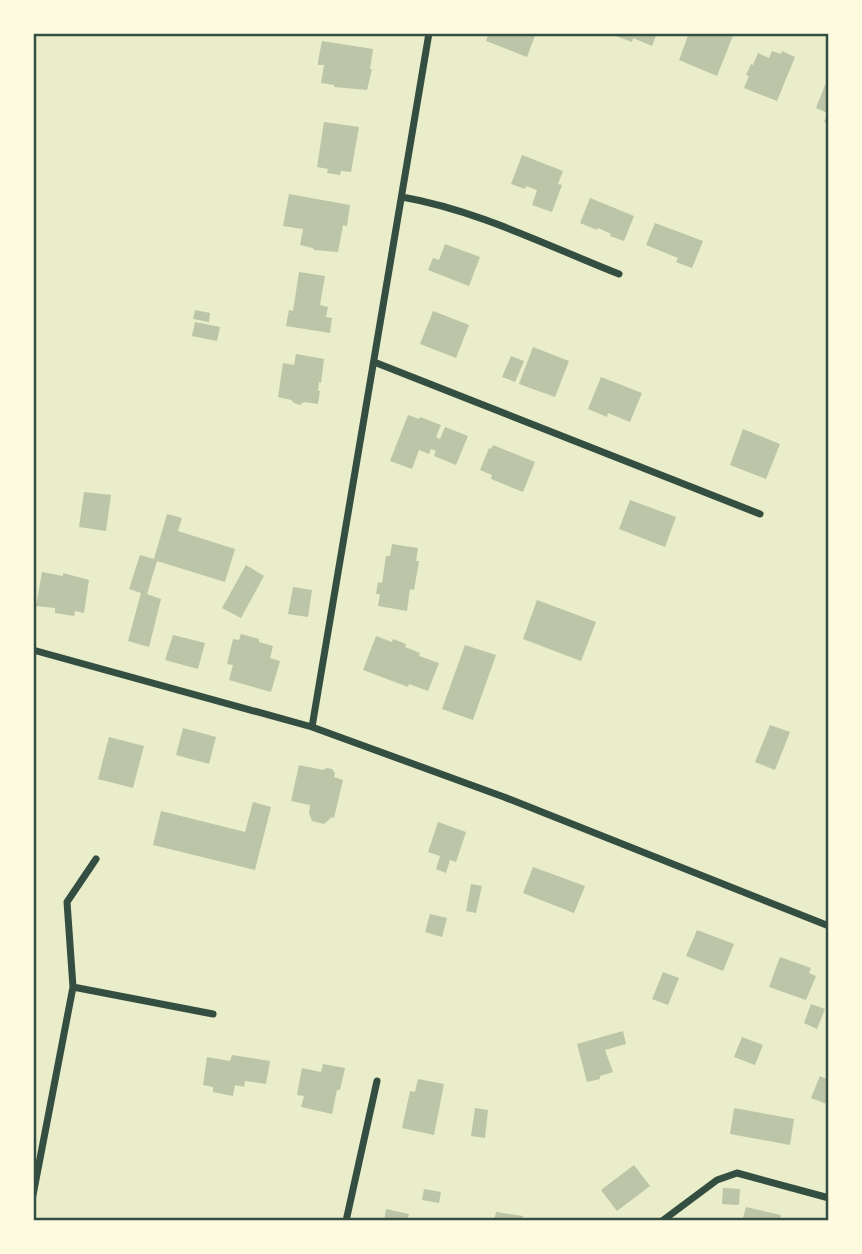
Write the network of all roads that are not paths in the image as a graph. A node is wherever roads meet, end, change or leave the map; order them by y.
1 (429, 33) edge
2 (402, 197) junction
3 (619, 274) dead end
4 (374, 362) junction
5 (760, 514) dead end
6 (33, 650) edge
7 (312, 727) junction
8 (96, 859) dead end
9 (829, 926) edge
10 (73, 987) junction
11 (213, 1014) dead end
12 (377, 1082) dead end
13 (33, 1195) edge
14 (829, 1198) edge
15 (346, 1221) edge
16 (662, 1221) edge

1 - 2 street
2 - 3 street
2 - 4 street
4 - 5 street
4 - 7 street
6 - 7 street
7 - 9 street
8 - 10 street
10 - 11 street
10 - 13 street
12 - 15 street
14 - 16 street

